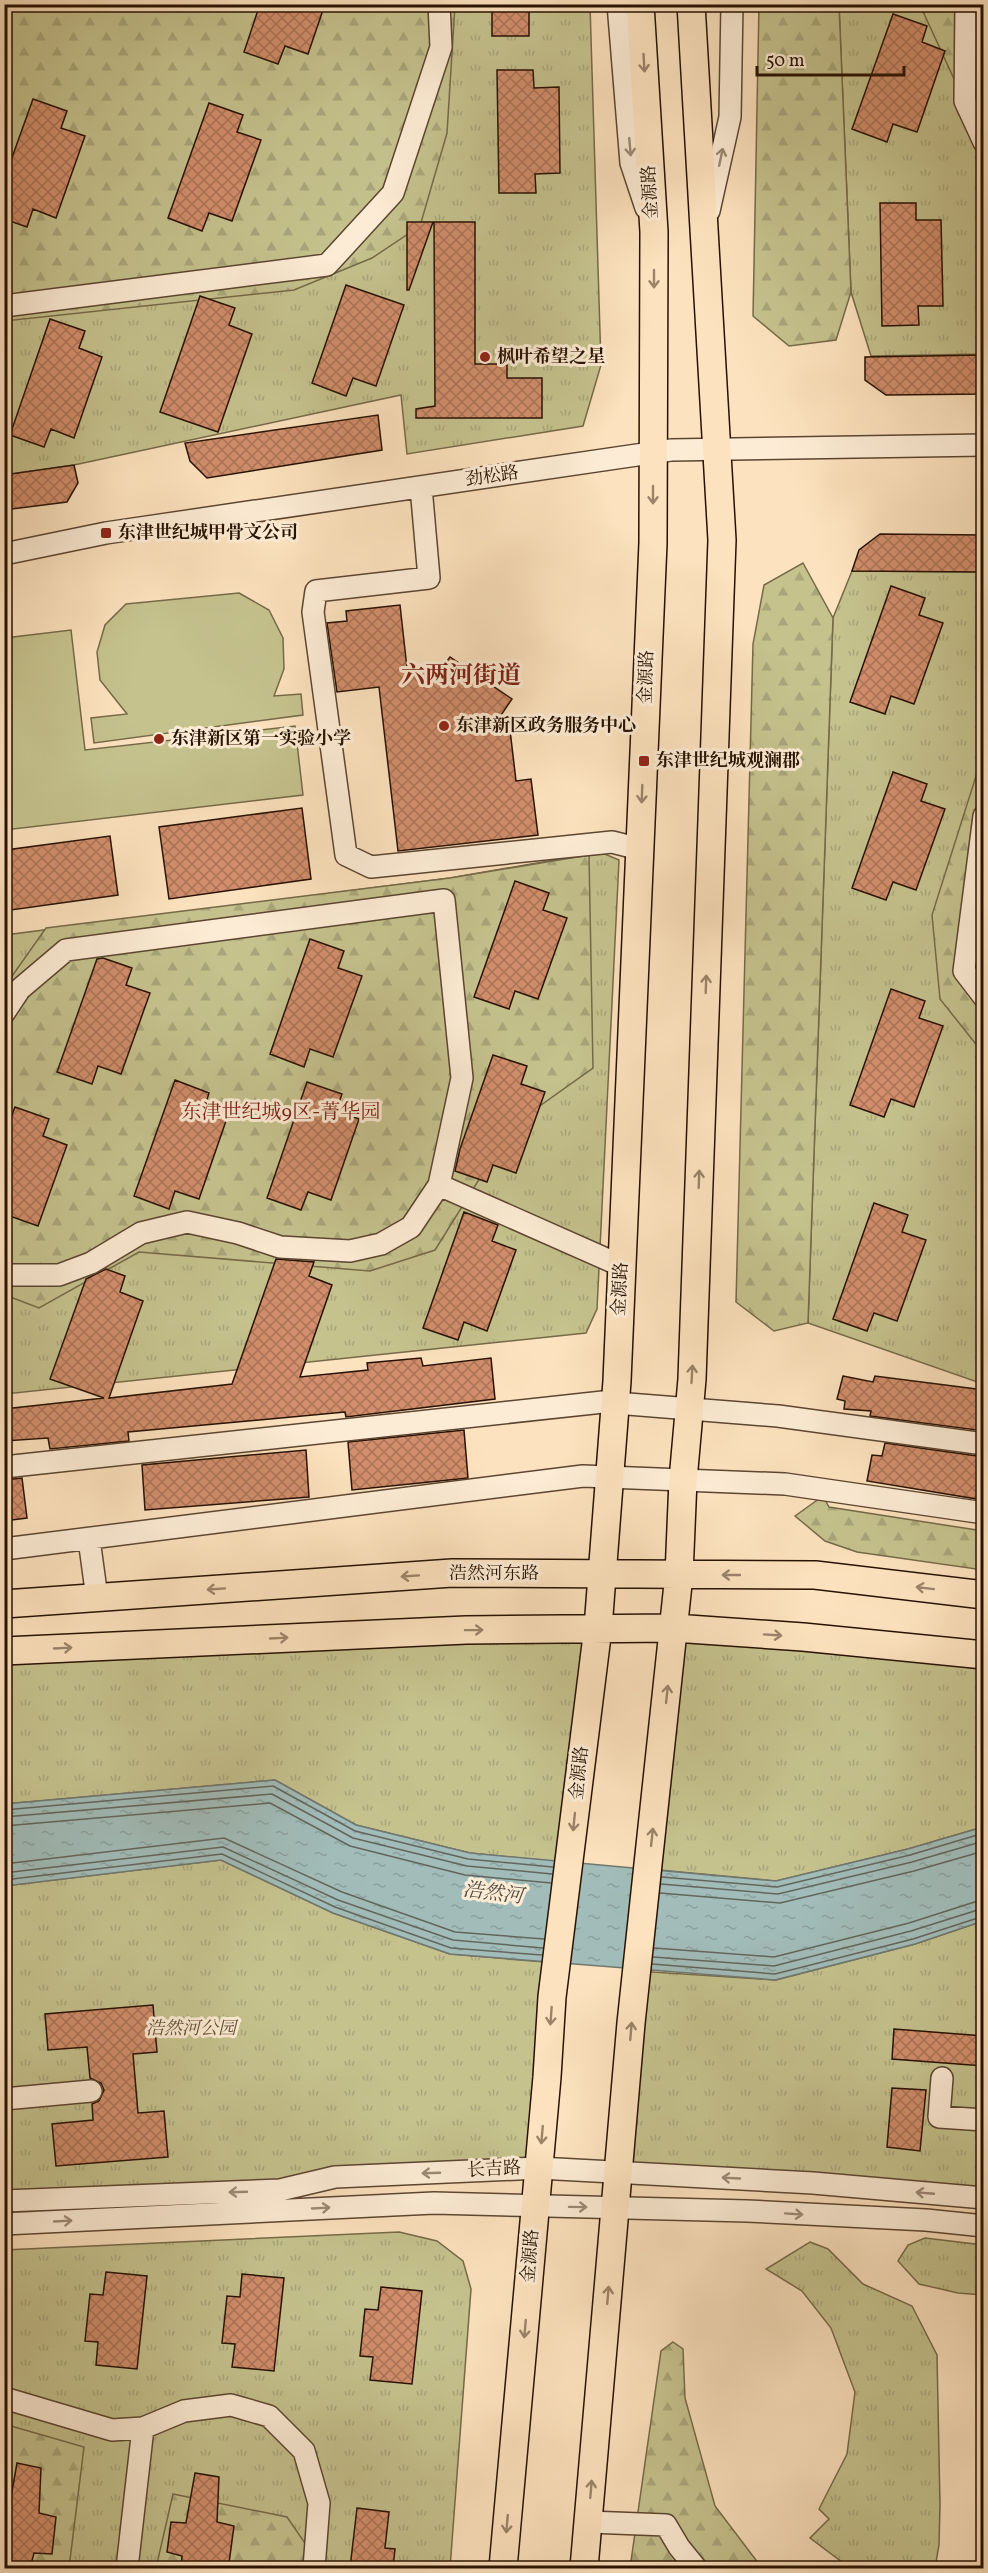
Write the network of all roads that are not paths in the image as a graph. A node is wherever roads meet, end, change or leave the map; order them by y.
1 (439, 4) edge
2 (618, 4) edge
3 (640, 4) edge
4 (690, 4) edge
5 (732, 4) edge
6 (966, 4) edge
7 (984, 142) edge
8 (654, 232) junction
9 (704, 235) junction
10 (4, 306) edge
11 (984, 445) edge
12 (716, 449) junction
13 (654, 453) junction
14 (421, 487) junction
15 (4, 554) edge
16 (984, 816) edge
17 (640, 849) junction
18 (984, 997) edge
19 (4, 1013) edge
20 (439, 1185) junction
21 (622, 1266) junction
22 (4, 1275) edge
23 (616, 1403) junction
24 (690, 1409) junction
25 (984, 1444) edge
26 (4, 1467) edge
27 (611, 1477) junction
28 (683, 1480) junction
29 (984, 1513) edge
30 (89, 1539) junction
31 (4, 1549) edge
32 (602, 1574) junction
33 (679, 1575) junction
34 (984, 1595) edge
35 (97, 1598) junction
36 (4, 1604) edge
37 (598, 1628) junction
38 (674, 1628) junction
39 (4, 1651) edge
40 (984, 1654) edge
41 (942, 2078) dead end
42 (91, 2091) dead end
43 (4, 2099) edge
44 (984, 2120) edge
45 (539, 2168) junction
46 (618, 2172) junction
47 (984, 2198) edge
48 (4, 2201) edge
49 (536, 2206) junction
50 (616, 2208) junction
51 (4, 2224) edge
52 (984, 2226) edge
53 (4, 2398) edge
54 (143, 2428) junction
55 (588, 2522) junction
56 (127, 2568) edge
57 (314, 2568) edge
58 (503, 2568) edge
59 (584, 2568) edge
60 (696, 2568) edge

1 - 10 street
2 -> 8 street
3 -> 8 main road, 金源路
4 - 9 main road
9 -> 5 street
6 - 7 street
8 -> 13 main road, 金源路
9 - 12 main road
11 - 12 street, 劲松路
12 - 13 street, 劲松路
24 -> 12 main road
13 - 14 street, 劲松路
13 -> 17 main road, 金源路
14 - 15 street, 劲松路
14 - 17 street
16 - 18 street
17 - 21 main road, 金源路
19 - 20 street
20 - 21 street
20 - 22 street
21 - 23 main road, 金源路
23 - 24 street
23 - 26 street
23 - 27 main road, 金源路
24 - 25 street
24 - 28 main road
27 - 28 street
27 - 30 street
27 - 32 main road, 金源路
28 - 29 street
28 - 33 main road
30 - 31 street
30 - 35 street
32 - 33 main road, 浩然河东路
32 -> 35 main road, 浩然河东路
32 - 37 main road, 金源路
34 -> 33 main road, 浩然河东路
33 - 38 main road
35 - 36 main road, 浩然河东路
37 - 38 main road
39 -> 37 main road
37 -> 45 main road, 金源路
38 -> 40 main road
46 -> 38 main road
41 - 44 street
42 - 43 street
45 - 46 street, 长吉路
45 -> 48 street, 长吉路
45 - 49 main road, 金源路
47 -> 46 street, 长吉路
46 - 50 main road
49 -> 50 street, 长吉路
51 -> 49 street, 长吉路
49 -> 58 main road, 金源路
50 -> 52 street, 长吉路
55 -> 50 main road
53 - 54 street
54 - 56 street
54 - 57 street
55 - 59 main road
55 - 60 street

